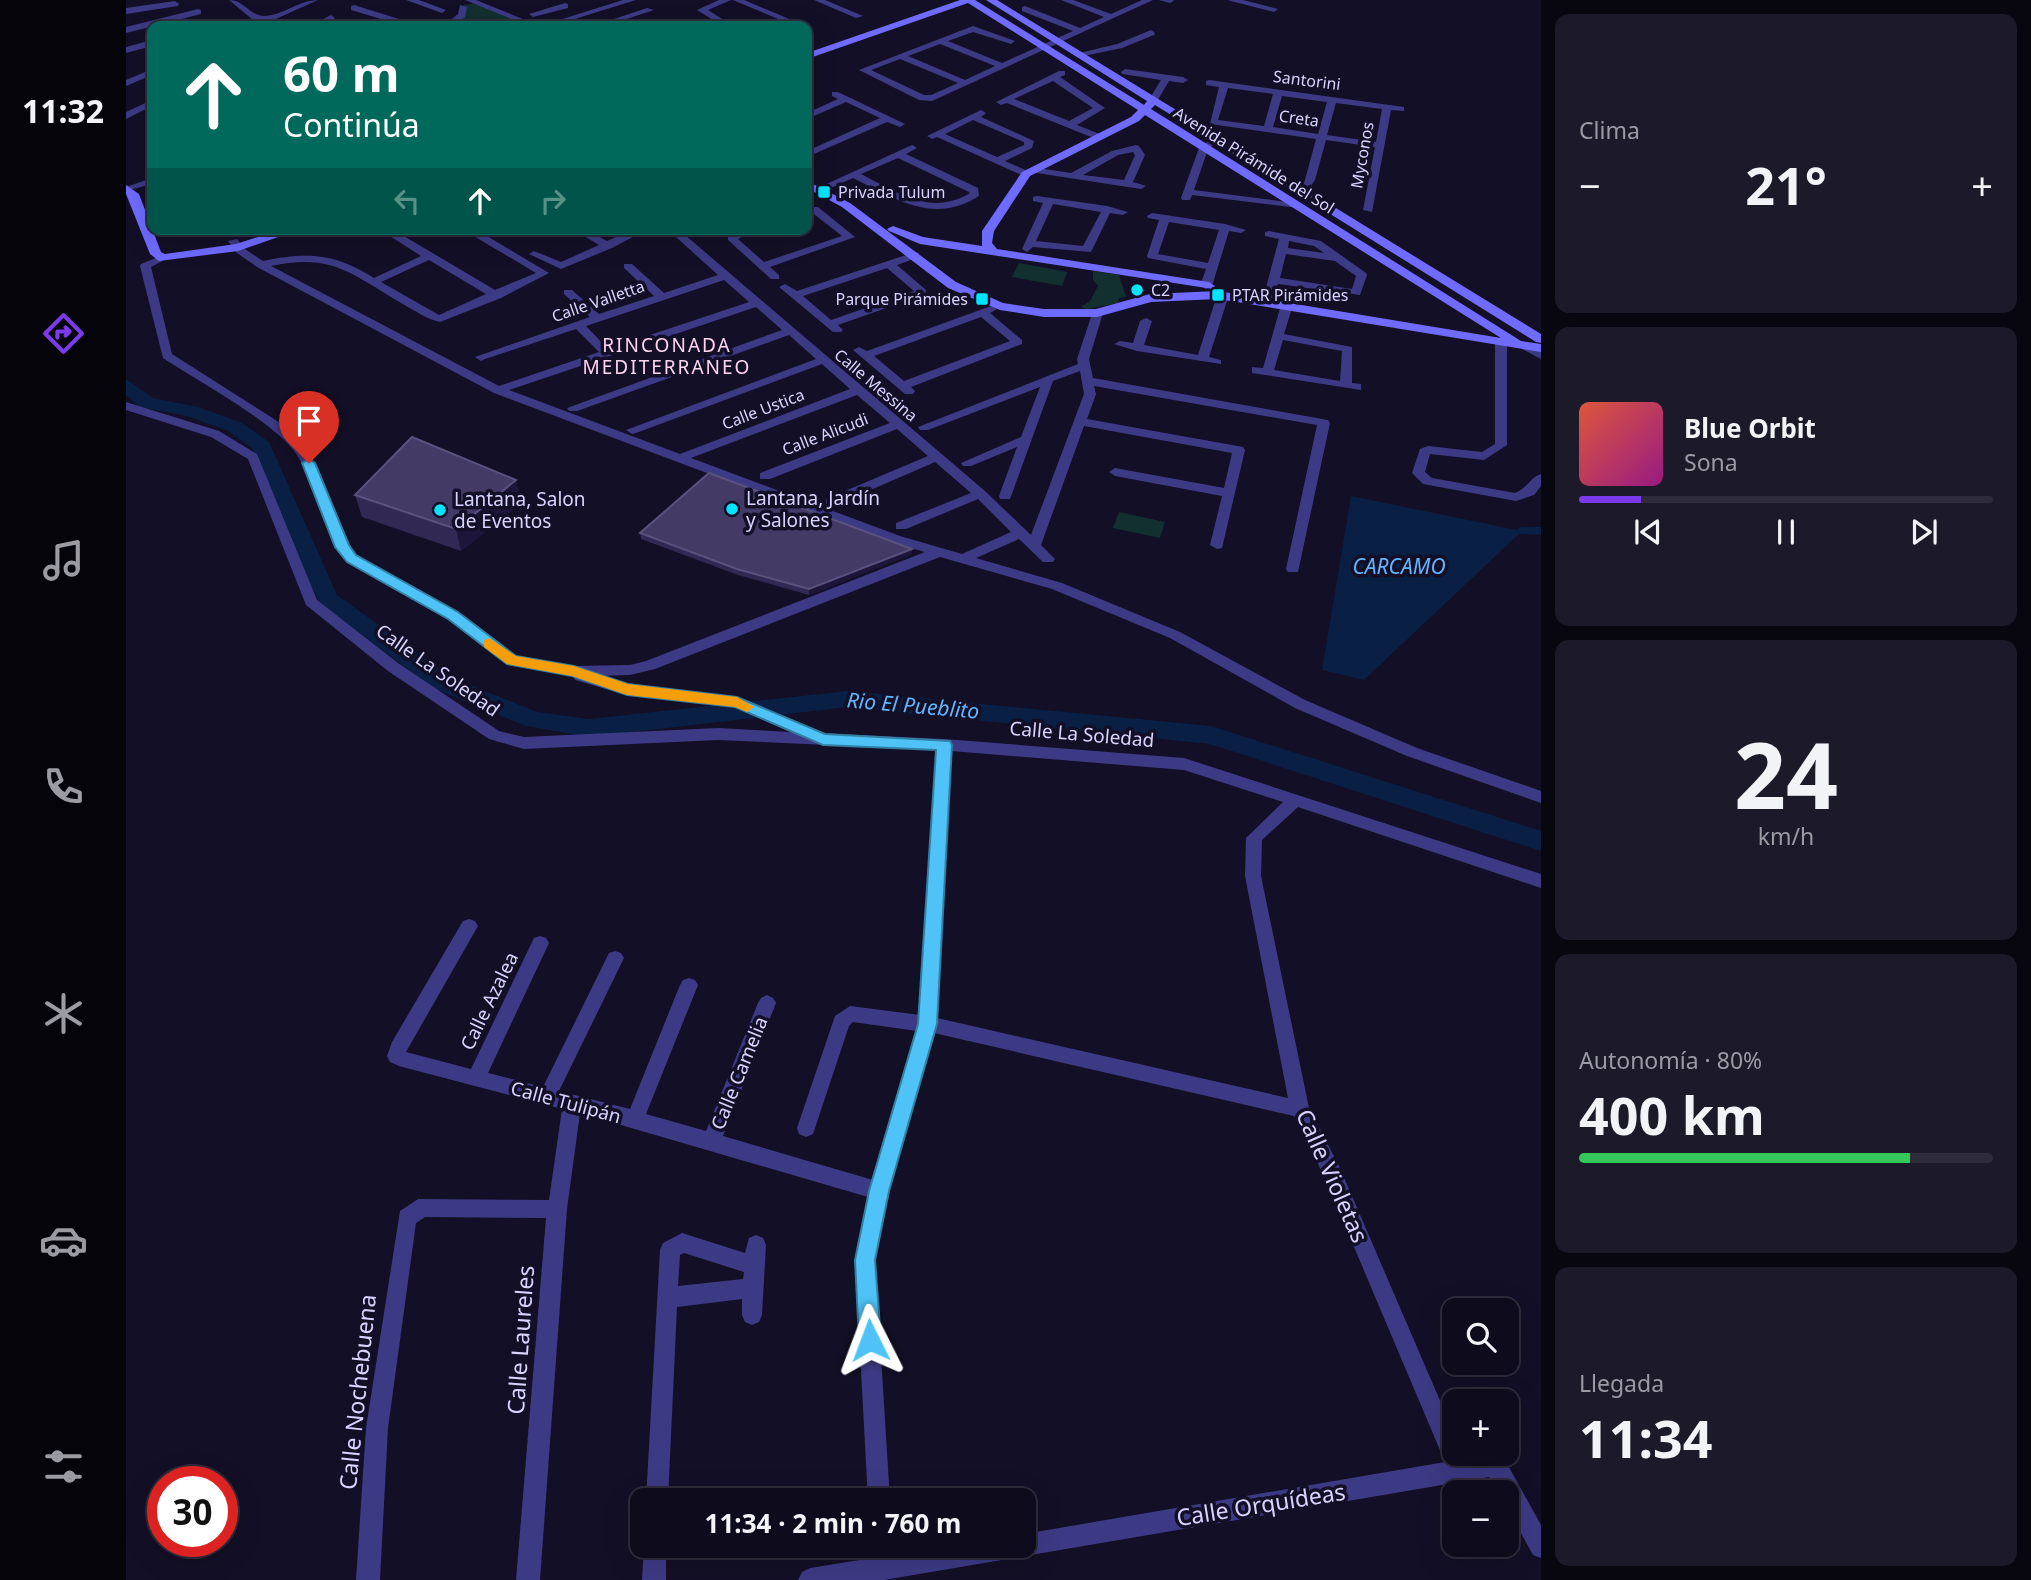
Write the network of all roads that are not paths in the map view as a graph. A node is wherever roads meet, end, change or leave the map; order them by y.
1 (253, 0) edge
2 (314, 0) edge
3 (370, 0) edge
4 (410, 0) edge
5 (454, 0) edge
6 (500, 0) edge
7 (632, 0) edge
8 (727, 0) edge
9 (737, 0) edge
10 (818, 0) edge
11 (897, 0) edge
12 (907, 0) edge
13 (991, 0) edge
14 (1065, 0) edge
15 (1149, 0) edge
16 (1231, 0) edge
17 (174, 2) edge
18 (971, 2) edge
19 (235, 3) edge
20 (473, 4) edge
21 (564, 5) edge
22 (1025, 9) dead end
23 (1273, 9) dead end
24 (442, 10) dead end
25 (650, 10) dead end
26 (126, 11) edge
27 (533, 14) dead end
28 (859, 16) dead end
29 (1112, 17) junction
30 (331, 18) dead end
31 (161, 21) edge
32 (325, 21) edge
33 (396, 21) edge
34 (456, 21) edge
35 (522, 21) edge
36 (561, 21) edge
37 (606, 21) edge
38 (720, 21) edge
39 (789, 21) edge
40 (147, 25) edge
41 (126, 30) edge
42 (1081, 30) junction
43 (1151, 33) dead end
44 (939, 41) junction
45 (1011, 41) dead end
46 (1058, 41) junction
47 (147, 44) edge
48 (1042, 47) junction
49 (126, 50) edge
50 (812, 54) edge
51 (1079, 54) junction
52 (901, 56) junction
53 (1002, 66) junction
54 (1125, 72) dead end
55 (147, 74) edge
56 (1166, 78) junction
57 (1183, 80) dead end
58 (126, 83) edge
59 (966, 83) junction
60 (1209, 83) dead end
61 (1040, 84) junction
62 (1224, 85) junction
63 (1278, 92) junction
64 (835, 94) dead end
65 (1084, 98) junction
66 (846, 99) junction
67 (1332, 99) junction
68 (1153, 101) junction
69 (1387, 106) junction
70 (1401, 109) dead end
71 (1145, 111) junction
72 (812, 114) edge
73 (888, 118) junction
74 (900, 124) dead end
75 (1069, 125) junction
76 (1268, 130) junction
77 (1098, 137) junction
78 (1319, 137) junction
79 (1216, 139) junction
80 (1380, 145) junction
81 (912, 148) dead end
82 (1204, 148) junction
83 (812, 151) edge
84 (898, 154) junction
85 (998, 160) junction
86 (1029, 172) junction
87 (858, 176) junction
88 (1073, 176) junction
89 (812, 179) edge
90 (147, 183) edge
91 (1127, 184) junction
92 (812, 185) edge
93 (1141, 186) dead end
94 (127, 189) edge
95 (838, 192) junction
96 (1301, 193) junction
97 (1037, 199) dead end
98 (1049, 201) junction
99 (1302, 207) junction
100 (1107, 209) junction
101 (1368, 210) dead end
102 (816, 211) edge
103 (1123, 212) dead end
104 (1152, 216) dead end
105 (1165, 218) junction
106 (1345, 220) junction
107 (1330, 226) junction
108 (1225, 227) junction
109 (1241, 230) dead end
110 (988, 231) junction
111 (1269, 234) dead end
112 (257, 235) edge
113 (272, 235) edge
114 (393, 235) edge
115 (478, 235) edge
116 (499, 235) edge
117 (589, 235) edge
118 (631, 235) edge
119 (676, 235) edge
120 (735, 235) edge
121 (1285, 237) junction
122 (1030, 243) junction
123 (235, 244) junction
124 (947, 244) junction
125 (608, 246) junction
126 (1282, 250) junction
127 (993, 251) junction
128 (915, 255) junction
129 (1020, 256) junction
130 (427, 257) junction
131 (163, 258) junction
132 (1339, 258) junction
133 (892, 262) junction
134 (261, 265) junction
135 (628, 266) dead end
136 (762, 266) junction
137 (1212, 267) junction
138 (725, 276) junction
139 (1143, 276) junction
140 (775, 277) dead end
141 (1175, 280) junction
142 (373, 282) junction
143 (1206, 286) junction
144 (785, 287) dead end
145 (568, 292) dead end
146 (1271, 292) junction
147 (796, 295) junction
148 (1180, 295) junction
149 (496, 296) junction
150 (661, 296) junction
151 (1150, 298) junction
152 (1222, 301) junction
153 (756, 303) junction
154 (1000, 306) junction
155 (1286, 310) junction
156 (984, 311) junction
157 (1097, 313) junction
158 (597, 318) junction
159 (1146, 321) dead end
160 (578, 325) junction
161 (790, 331) junction
162 (1278, 336) junction
163 (1501, 337) junction
164 (1541, 341) edge
165 (1120, 344) dead end
166 (1524, 346) junction
167 (1137, 348) junction
168 (607, 355) junction
169 (1541, 356) edge
170 (481, 357) dead end
171 (823, 360) junction
172 (1202, 360) junction
173 (1217, 362) dead end
174 (1085, 365) junction
175 (1048, 380) junction
176 (1088, 381) junction
177 (499, 390) junction
178 (858, 390) junction
179 (126, 406) edge
180 (573, 408) dead end
181 (1080, 422) junction
182 (898, 424) junction
183 (924, 427) dead end
184 (632, 430) dead end
185 (1026, 439) junction
186 (937, 457) junction
187 (680, 458) junction
188 (967, 463) dead end
189 (1115, 472) dead end
190 (765, 476) dead end
191 (1541, 478) edge
192 (980, 494) junction
193 (1230, 494) junction
194 (1005, 496) dead end
195 (831, 502) dead end
196 (901, 526) dead end
197 (1022, 532) junction
198 (1217, 545) dead end
199 (1034, 546) junction
200 (939, 552) junction
201 (962, 559) junction
202 (1048, 559) dead end
203 (1293, 569) dead end
204 (574, 671) junction
205 (823, 740) junction
206 (944, 745) junction
207 (1541, 797) edge
208 (1296, 800) junction
209 (1541, 881) edge
210 (469, 926) dead end
211 (540, 943) dead end
212 (615, 958) dead end
213 (689, 985) dead end
214 (767, 1003) dead end
215 (928, 1024) junction
216 (476, 1078) junction
217 (547, 1097) junction
218 (572, 1105) junction
219 (1300, 1109) junction
220 (635, 1119) junction
221 (806, 1128) dead end
222 (711, 1143) junction
223 (879, 1191) junction
224 (557, 1209) junction
225 (753, 1288) junction
226 (666, 1298) junction
227 (752, 1315) dead end
228 (1460, 1472) junction
229 (658, 1488) edge
230 (878, 1488) edge
231 (1036, 1543) edge
232 (1541, 1547) edge
233 (655, 1558) edge
234 (880, 1558) edge
235 (368, 1580) edge
236 (528, 1580) edge
237 (654, 1580) edge
238 (816, 1580) edge

1 - 19 street
2 - 19 street
3 - 33 street
4 - 24 street
5 - 20 street
6 - 20 street
7 - 36 street
8 - 38 street
9 - 39 street
10 - 28 street
11 - 12 street
13 - 18 street
13 - 46 street, Avenida Pirámide del Sol
14 - 29 street
15 - 29 street
16 - 23 street
17 - 26 street
17 - 31 street
18 - 48 street, Avenida Pirámide del Sol
18 - 50 street
20 - 34 street
20 - 35 street
21 - 27 street
22 - 42 street
25 - 37 street
29 - 42 street
30 - 32 street
40 - 41 street
42 - 46 street
43 - 51 street
44 - 45 street
44 - 52 street
44 - 53 street
46 - 48 street
46 - 51 street, Avenida Pirámide del Sol
47 - 49 street
48 - 53 street
48 - 71 street, Avenida Pirámide del Sol
51 - 68 street, Avenida Pirámide del Sol
52 - 59 street
52 - 59 street
53 - 59 street
54 - 56 street
55 - 58 street
56 - 57 street
56 - 68 street
60 - 62 street, Santorini
61 - 65 street
61 - 65 street
61 - 75 street
62 - 63 street, Santorini
62 - 76 street, Creta
63 - 67 street, Santorini
63 - 76 street
64 - 66 street
65 - 75 street
66 - 72 street
66 - 73 street
67 - 69 street, Santorini
67 - 78 street
68 - 71 street
68 - 79 street, Avenida Pirámide del Sol
69 - 70 street, Santorini
69 - 80 street, Myconos
71 - 77 street
71 - 82 street, Avenida Pirámide del Sol
73 - 74 street
73 - 83 street
75 - 77 street
76 - 78 street, Creta
77 - 86 street
78 - 80 street, Creta
78 - 96 street
79 - 82 street
79 - 96 street, Avenida Pirámide del Sol
80 - 101 street, Myconos
81 - 84 street
82 - 99 street, Avenida Pirámide del Sol
82 - 99 street
84 - 87 street
84 - 87 street
85 - 85 street
85 - 86 street
86 - 88 street
86 - 110 street
87 - 95 street
88 - 91 street
88 - 91 street
89 - 95 street
90 - 94 street
91 - 93 street
92 - 95 street
94 - 131 street
95 - 102 street
95 - 124 street
95 - 128 street
96 - 106 street, Avenida Pirámide del Sol
97 - 98 street
98 - 100 street
98 - 122 street
99 - 107 street, Avenida Pirámide del Sol
100 - 103 street
100 - 122 street
102 - 136 street
104 - 105 street
105 - 108 street
105 - 137 street
106 - 107 street
106 - 164 street, Avenida Pirámide del Sol
107 - 163 street, Avenida Pirámide del Sol
108 - 109 street
108 - 137 street
110 - 124 street
110 - 127 street
111 - 121 street
112 - 123 street
113 - 123 street
114 - 130 street
115 - 149 street
116 - 125 street
117 - 125 street
118 - 125 street
119 - 138 street, Calle Messina
120 - 136 street
121 - 126 street
121 - 132 street
122 - 129 street
123 - 131 street
123 - 134 street
124 - 127 street
124 - 128 street
126 - 132 street
126 - 146 street
127 - 129 street
128 - 133 street
128 - 154 street
129 - 139 street
130 - 142 street
130 - 149 street
131 - 204 street
132 - 146 street
133 - 147 street
133 - 147 street
134 - 142 street
134 - 177 street
135 - 150 street
136 - 140 street
137 - 143 street
138 - 150 street, Calle Valletta
138 - 153 street, Calle Messina
139 - 141 street
139 - 151 street
141 - 143 street
141 - 148 street
142 - 149 street
143 - 146 street
144 - 147 street
145 - 158 street
146 - 152 street
146 - 155 street
146 - 163 street
148 - 151 street
148 - 152 street
150 - 158 street, Calle Valletta
151 - 157 street
152 - 172 street
153 - 161 street, Calle Messina
153 - 168 street
154 - 156 street
154 - 157 street
155 - 162 street
155 - 163 street
156 - 156 street
157 - 174 street
158 - 160 street, Calle Valletta
159 - 167 street
160 - 168 street
160 - 170 street, Calle Valletta
161 - 171 street, Calle Messina
161 - 180 street
162 - 162 street
163 - 164 street
163 - 166 street
163 - 191 street
164 - 166 street
165 - 167 street
166 - 169 street
167 - 172 street
168 - 177 street
171 - 178 street, Calle Messina
171 - 184 street
172 - 173 street
174 - 175 street
174 - 176 street
175 - 183 street
175 - 185 street
176 - 181 street
176 - 203 street
177 - 187 street
178 - 182 street, Calle Messina
178 - 187 street, Calle Ustica
179 - 205 street, Calle La Soledad
181 - 193 street
181 - 199 street
182 - 186 street, Calle Messina
182 - 190 street, Calle Alicudi
185 - 188 street
185 - 194 street
186 - 192 street, Calle Messina
186 - 195 street
187 - 200 street
189 - 193 street
192 - 196 street
192 - 197 street, Calle Messina
193 - 198 street
197 - 199 street, Calle Messina
197 - 201 street
199 - 202 street, Calle Messina
200 - 201 street
200 - 204 street
201 - 207 street
204 - 205 street
205 - 206 street, Calle La Soledad
206 - 208 street, Calle La Soledad
206 - 215 street
208 - 209 street, Calle La Soledad
208 - 219 street, Calle Violetas
210 - 216 street, Calle Tulipán
211 - 216 street, Calle Azalea
212 - 217 street
213 - 220 street
214 - 222 street, Calle Camelia
215 - 219 street
215 - 221 street
215 - 223 street
216 - 217 street, Calle Tulipán
217 - 218 street, Calle Tulipán
218 - 220 street, Calle Tulipán
218 - 224 street, Calle Laureles
219 - 228 street, Calle Violetas
220 - 222 street, Calle Tulipán
222 - 223 street, Calle Tulipán
223 - 230 street
224 - 235 street, Calle Nochebuena
224 - 236 street, Calle Laureles
225 - 226 street
225 - 226 street
225 - 227 street
226 - 229 street
228 - 231 street, Calle Orquídeas
228 - 232 street, Calle Orquídeas
233 - 237 street
234 - 238 street, Calle Orquídeas

